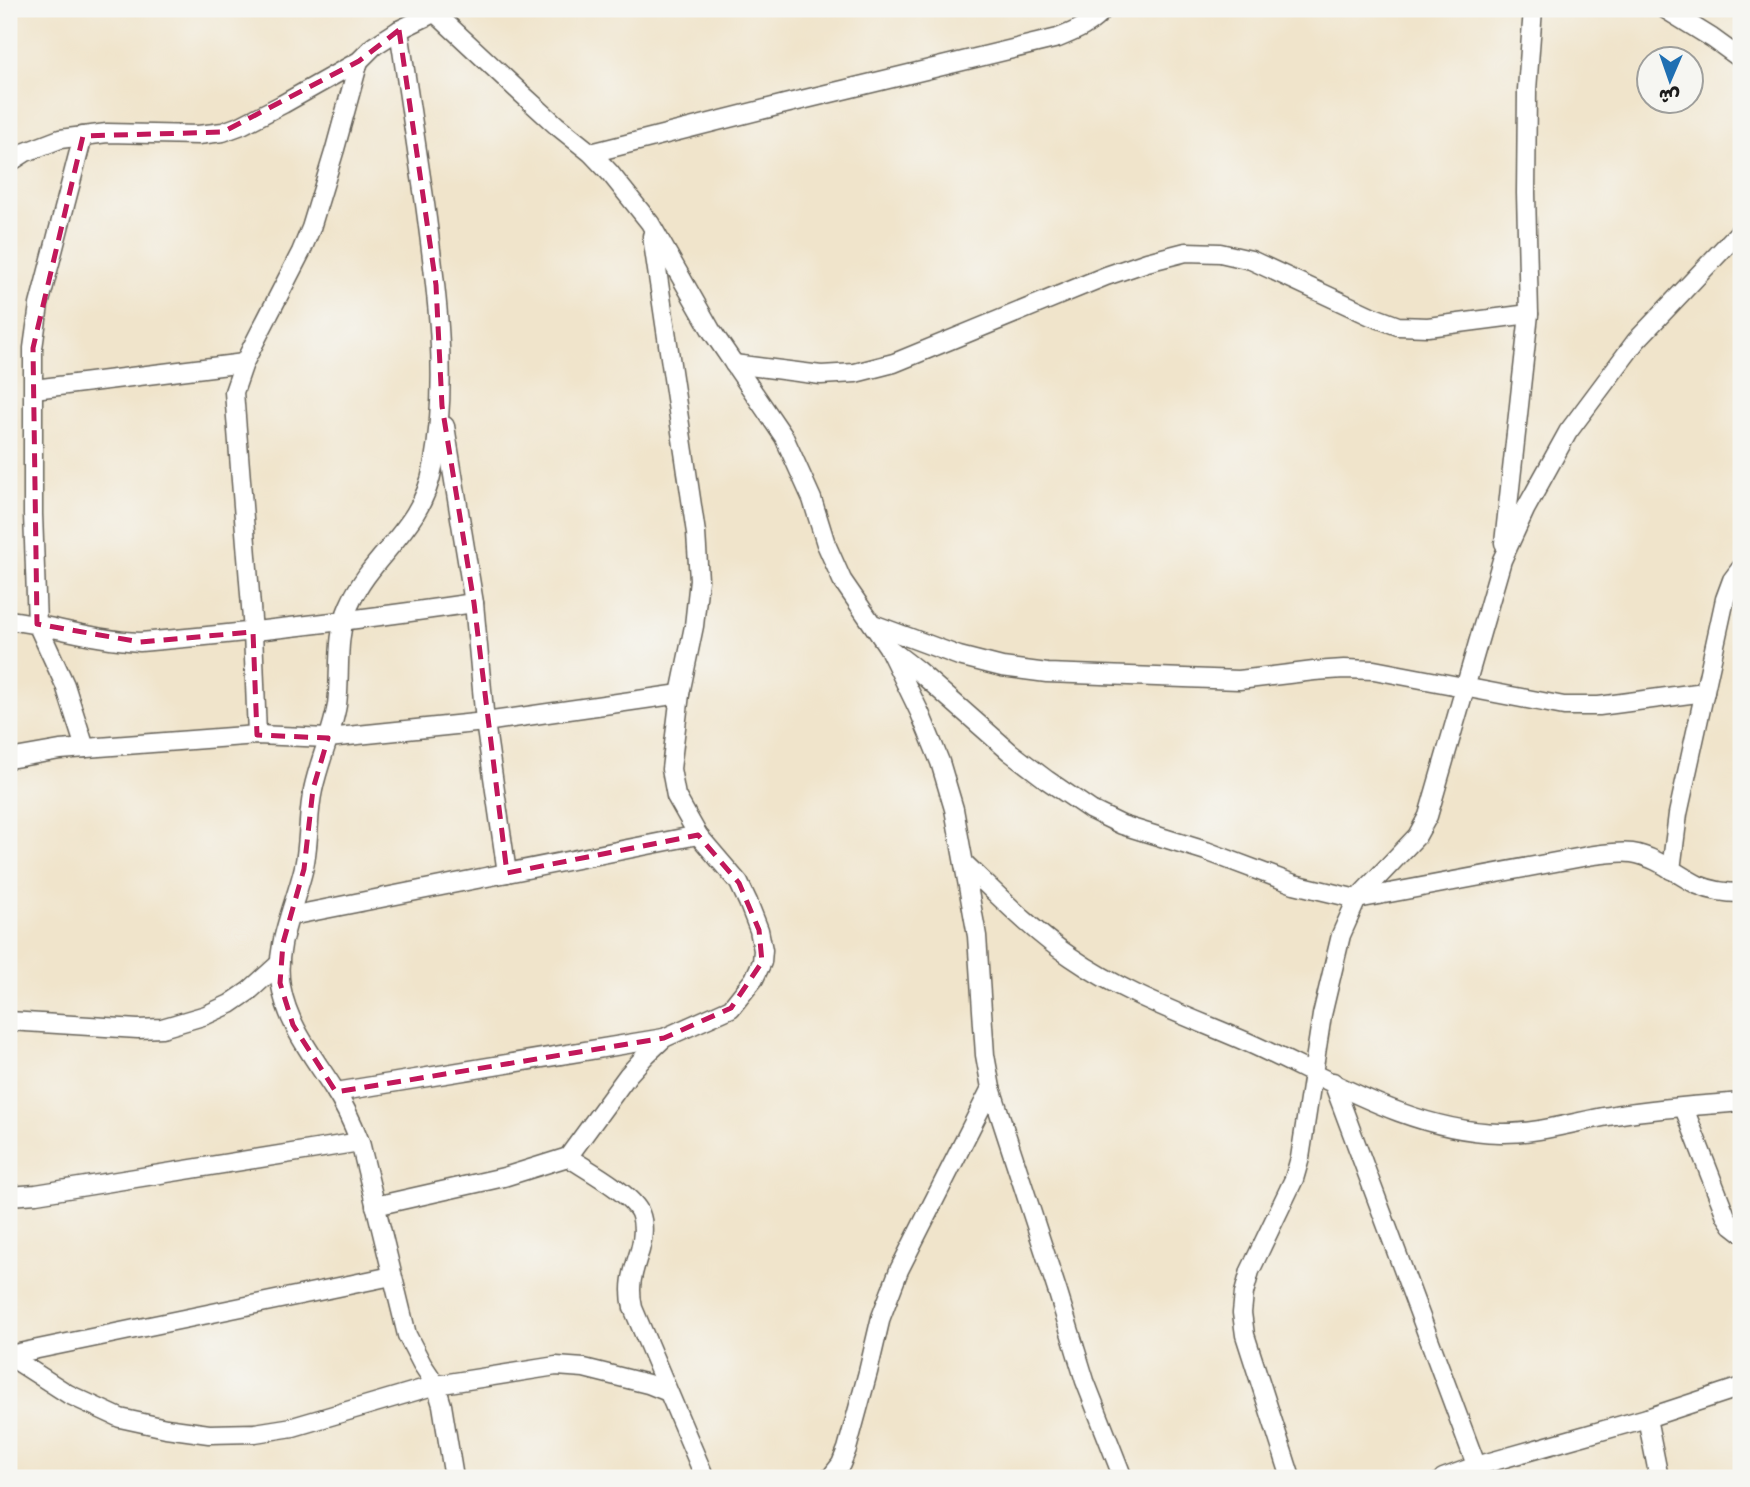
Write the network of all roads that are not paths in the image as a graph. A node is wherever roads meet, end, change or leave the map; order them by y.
1 (1104, 9) edge
2 (1533, 9) edge
3 (1665, 9) edge
4 (436, 10) edge
5 (399, 30) junction
6 (1741, 59) edge
7 (359, 61) junction
8 (83, 136) junction
9 (591, 153) junction
10 (9, 163) edge
11 (650, 223) junction
12 (1741, 230) edge
13 (1529, 314) junction
14 (244, 363) junction
15 (734, 364) junction
16 (34, 389) junction
17 (442, 406) junction
18 (1502, 560) junction
19 (1741, 568) edge
20 (474, 603) junction
21 (9, 620) edge
22 (344, 622) junction
23 (37, 624) junction
24 (873, 624) junction
25 (253, 632) junction
26 (888, 647) junction
27 (1465, 688) junction
28 (1705, 692) junction
29 (680, 694) junction
30 (485, 722) junction
31 (257, 735) junction
32 (328, 738) junction
33 (85, 748) junction
34 (9, 759) edge
35 (698, 835) junction
36 (964, 863) junction
37 (1671, 870) junction
38 (508, 873) junction
39 (1741, 893) edge
40 (1357, 899) junction
41 (290, 916) junction
42 (280, 963) junction
43 (9, 1021) edge
44 (664, 1038) junction
45 (1313, 1074) junction
46 (1333, 1082) junction
47 (990, 1088) junction
48 (336, 1092) junction
49 (1741, 1102) edge
50 (1684, 1108) junction
51 (360, 1142) junction
52 (568, 1157) junction
53 (9, 1196) edge
54 (376, 1206) junction
55 (1741, 1232) edge
56 (392, 1276) junction
57 (9, 1356) edge
58 (436, 1385) junction
59 (1741, 1387) edge
60 (668, 1391) junction
61 (1647, 1418) junction
62 (1479, 1472) edge
63 (454, 1478) edge
64 (705, 1478) edge
65 (830, 1478) edge
66 (1124, 1478) edge
67 (1292, 1478) edge
68 (1443, 1478) edge
69 (1659, 1478) edge

1 - 9 street
2 - 13 street
3 - 6 street
4 - 5 street
4 - 9 street
5 - 7 street
5 - 17 street
7 - 8 street
7 - 14 street
8 - 10 street
8 - 16 street
9 - 11 street
11 - 15 street
11 - 29 street
12 - 18 street
13 - 15 street
13 - 18 street
14 - 16 street
14 - 25 street
15 - 24 street
16 - 23 street
17 - 20 street
17 - 22 street
18 - 27 street
19 - 28 street
20 - 22 street
20 - 30 street
21 - 23 street
22 - 25 street
22 - 32 street
23 - 25 street
23 - 33 street
24 - 26 street
24 - 27 street
25 - 31 street
26 - 36 street
26 - 40 street
27 - 28 street
27 - 40 street
28 - 37 street
29 - 30 street
29 - 35 street
30 - 32 street
30 - 38 street
31 - 32 street
31 - 33 street
32 - 41 street
33 - 34 street
35 - 38 street
35 - 44 street
36 - 45 street
36 - 47 street
37 - 39 street
37 - 40 street
38 - 41 street
40 - 45 street
41 - 42 street
42 - 43 street
42 - 48 street
44 - 48 street
44 - 52 street
45 - 46 street
45 - 67 street
46 - 50 street
46 - 62 street
47 - 65 street
47 - 66 street
48 - 51 street
49 - 50 street
50 - 55 street
51 - 53 street
51 - 54 street
52 - 54 street
52 - 60 street
54 - 56 street
56 - 57 street
56 - 58 street
57 - 58 street
58 - 60 street
58 - 63 street
59 - 61 street
60 - 64 street
61 - 62 street
61 - 69 street
62 - 68 street

